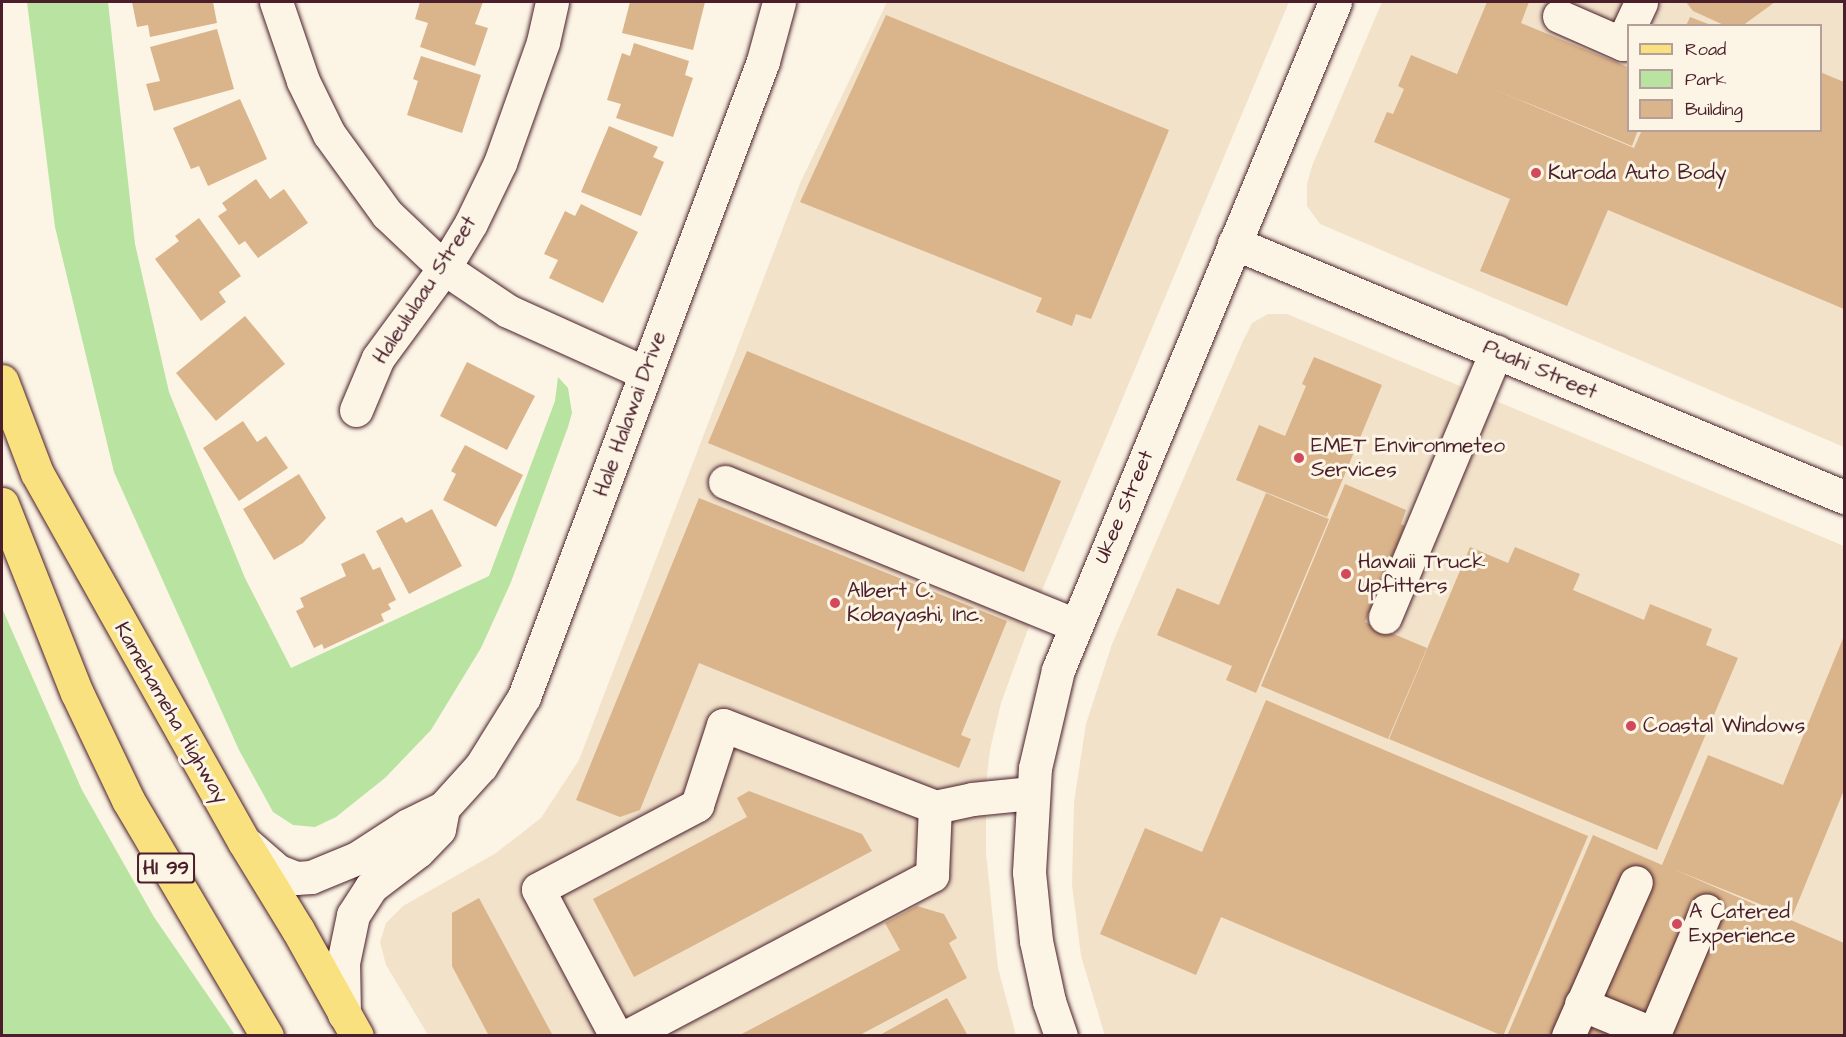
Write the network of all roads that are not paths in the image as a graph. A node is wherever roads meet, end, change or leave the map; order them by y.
1 (276, 2) edge
2 (552, 2) edge
3 (779, 2) edge
4 (1335, 2) edge
5 (1641, 2) edge
6 (1559, 16) dead end
7 (1631, 24) edge
8 (1627, 35) edge
9 (1234, 243) junction
10 (444, 268) junction
11 (1496, 351) junction
12 (645, 374) junction
13 (2, 381) edge
14 (356, 410) dead end
15 (725, 482) dead end
16 (1845, 497) edge
17 (2, 504) edge
18 (1385, 617) dead end
19 (1074, 625) junction
20 (1032, 793) junction
21 (935, 807) junction
22 (444, 808) junction
23 (244, 842) junction
24 (1636, 882) dead end
25 (1706, 911) dead end
26 (1581, 1004) junction
27 (351, 1025) edge
28 (267, 1035) edge
29 (616, 1035) edge
30 (627, 1035) edge
31 (1061, 1035) edge
32 (1568, 1035) edge

1 - 10 street
2 - 10 street, Haleululaau Street
3 - 12 street, Hale Halawai Drive
4 - 9 street, Ukee Street
5 - 7 street
6 - 8 street
9 - 11 street, Puahi Street
9 - 19 street, Ukee Street
10 - 12 street
10 - 14 street, Haleululaau Street
11 - 16 street, Puahi Street
11 - 18 street
12 - 22 street, Hale Halawai Drive
13 - 23 main road, Kamehameha Highway
15 - 19 street
17 - 28 main road, HI 99
19 - 20 street, Ukee Street
20 - 21 street
20 - 31 street, Ukee Street
21 - 29 street
21 - 30 street
22 - 23 street, Hale Halawai Drive
22 - 27 street, Hale Halawai Drive
23 - 27 main road, Kamehameha Highway
24 - 26 street
25 - 26 street
26 - 32 street

